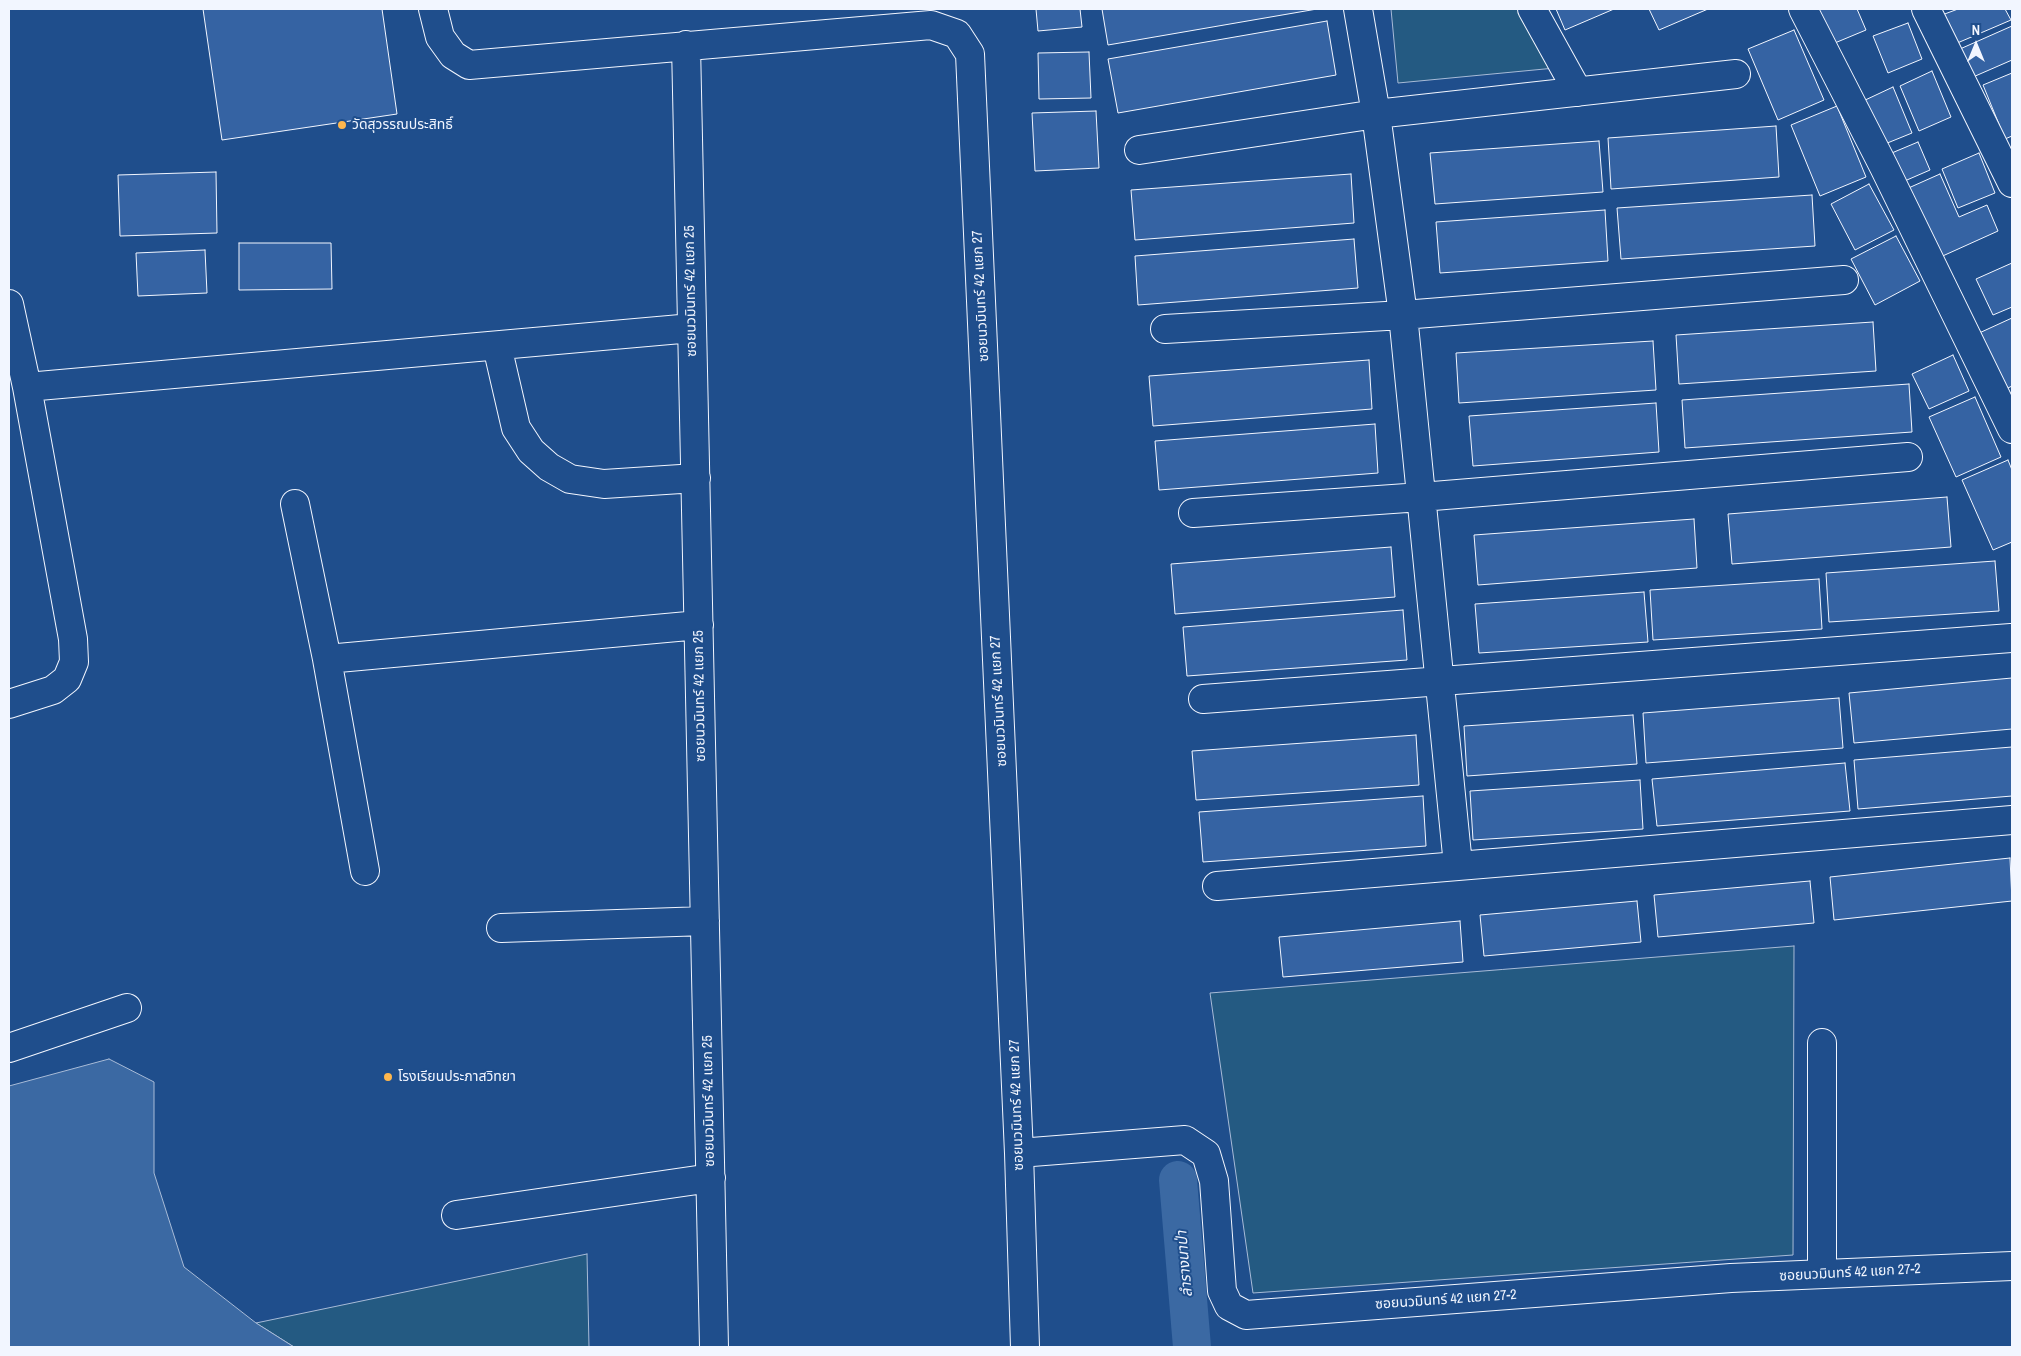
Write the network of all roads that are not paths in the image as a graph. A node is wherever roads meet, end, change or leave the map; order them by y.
1 (433, 9) edge
2 (1358, 9) edge
3 (1532, 9) edge
4 (1803, 9) edge
5 (1926, 9) edge
6 (686, 45) junction
7 (1736, 74) dead end
8 (1578, 92) junction
9 (1376, 114) junction
10 (1139, 150) dead end
11 (2012, 182) edge
12 (1844, 280) dead end
13 (9, 304) edge
14 (1402, 315) junction
15 (692, 328) junction
16 (1165, 330) dead end
17 (13, 344) edge
18 (498, 346) junction
19 (27, 387) junction
20 (2012, 429) edge
21 (1908, 457) dead end
22 (696, 478) junction
23 (1420, 497) junction
24 (295, 504) dead end
25 (1193, 513) dead end
26 (699, 624) junction
27 (2011, 638) edge
28 (326, 659) junction
29 (1439, 681) junction
30 (1203, 700) dead end
31 (9, 704) edge
32 (2012, 820) edge
33 (1458, 865) junction
34 (366, 871) dead end
35 (1216, 886) dead end
36 (705, 921) junction
37 (501, 928) dead end
38 (127, 1008) dead end
39 (1822, 1043) dead end
40 (9, 1048) edge
41 (1019, 1153) junction
42 (711, 1178) junction
43 (456, 1215) dead end
44 (2012, 1266) edge
45 (1822, 1274) junction
46 (714, 1347) edge
47 (1025, 1347) edge

1 - 6 street
2 - 9 street
3 - 8 street
4 - 20 street
5 - 11 street
6 - 15 street, ซอยนวมินทร์ 42 แยก 25
6 - 41 street, ซอยนวมินทร์ 42 แยก 27
7 - 8 street
8 - 9 street
9 - 10 street
9 - 14 street
12 - 14 street
13 - 17 street
14 - 16 street
14 - 23 street
15 - 18 street
15 - 22 street, ซอยนวมินทร์ 42 แยก 25
17 - 19 street
18 - 19 street
18 - 22 street
19 - 31 street
21 - 23 street
22 - 26 street, ซอยนวมินทร์ 42 แยก 25
23 - 25 street
23 - 29 street
24 - 28 street
26 - 28 street
26 - 36 street, ซอยนวมินทร์ 42 แยก 25
27 - 29 street
28 - 34 street
29 - 30 street
29 - 33 street
32 - 33 street
33 - 35 street
36 - 37 street
36 - 42 street, ซอยนวมินทร์ 42 แยก 25
38 - 40 street
39 - 45 street
41 - 45 street, ซอยนวมินทร์ 42 แยก 27-2
41 - 47 street, ซอยนวมินทร์ 42 แยก 27
42 - 43 street
42 - 46 street, ซอยนวมินทร์ 42 แยก 25
44 - 45 street, ซอยนวมินทร์ 42 แยก 27-2

